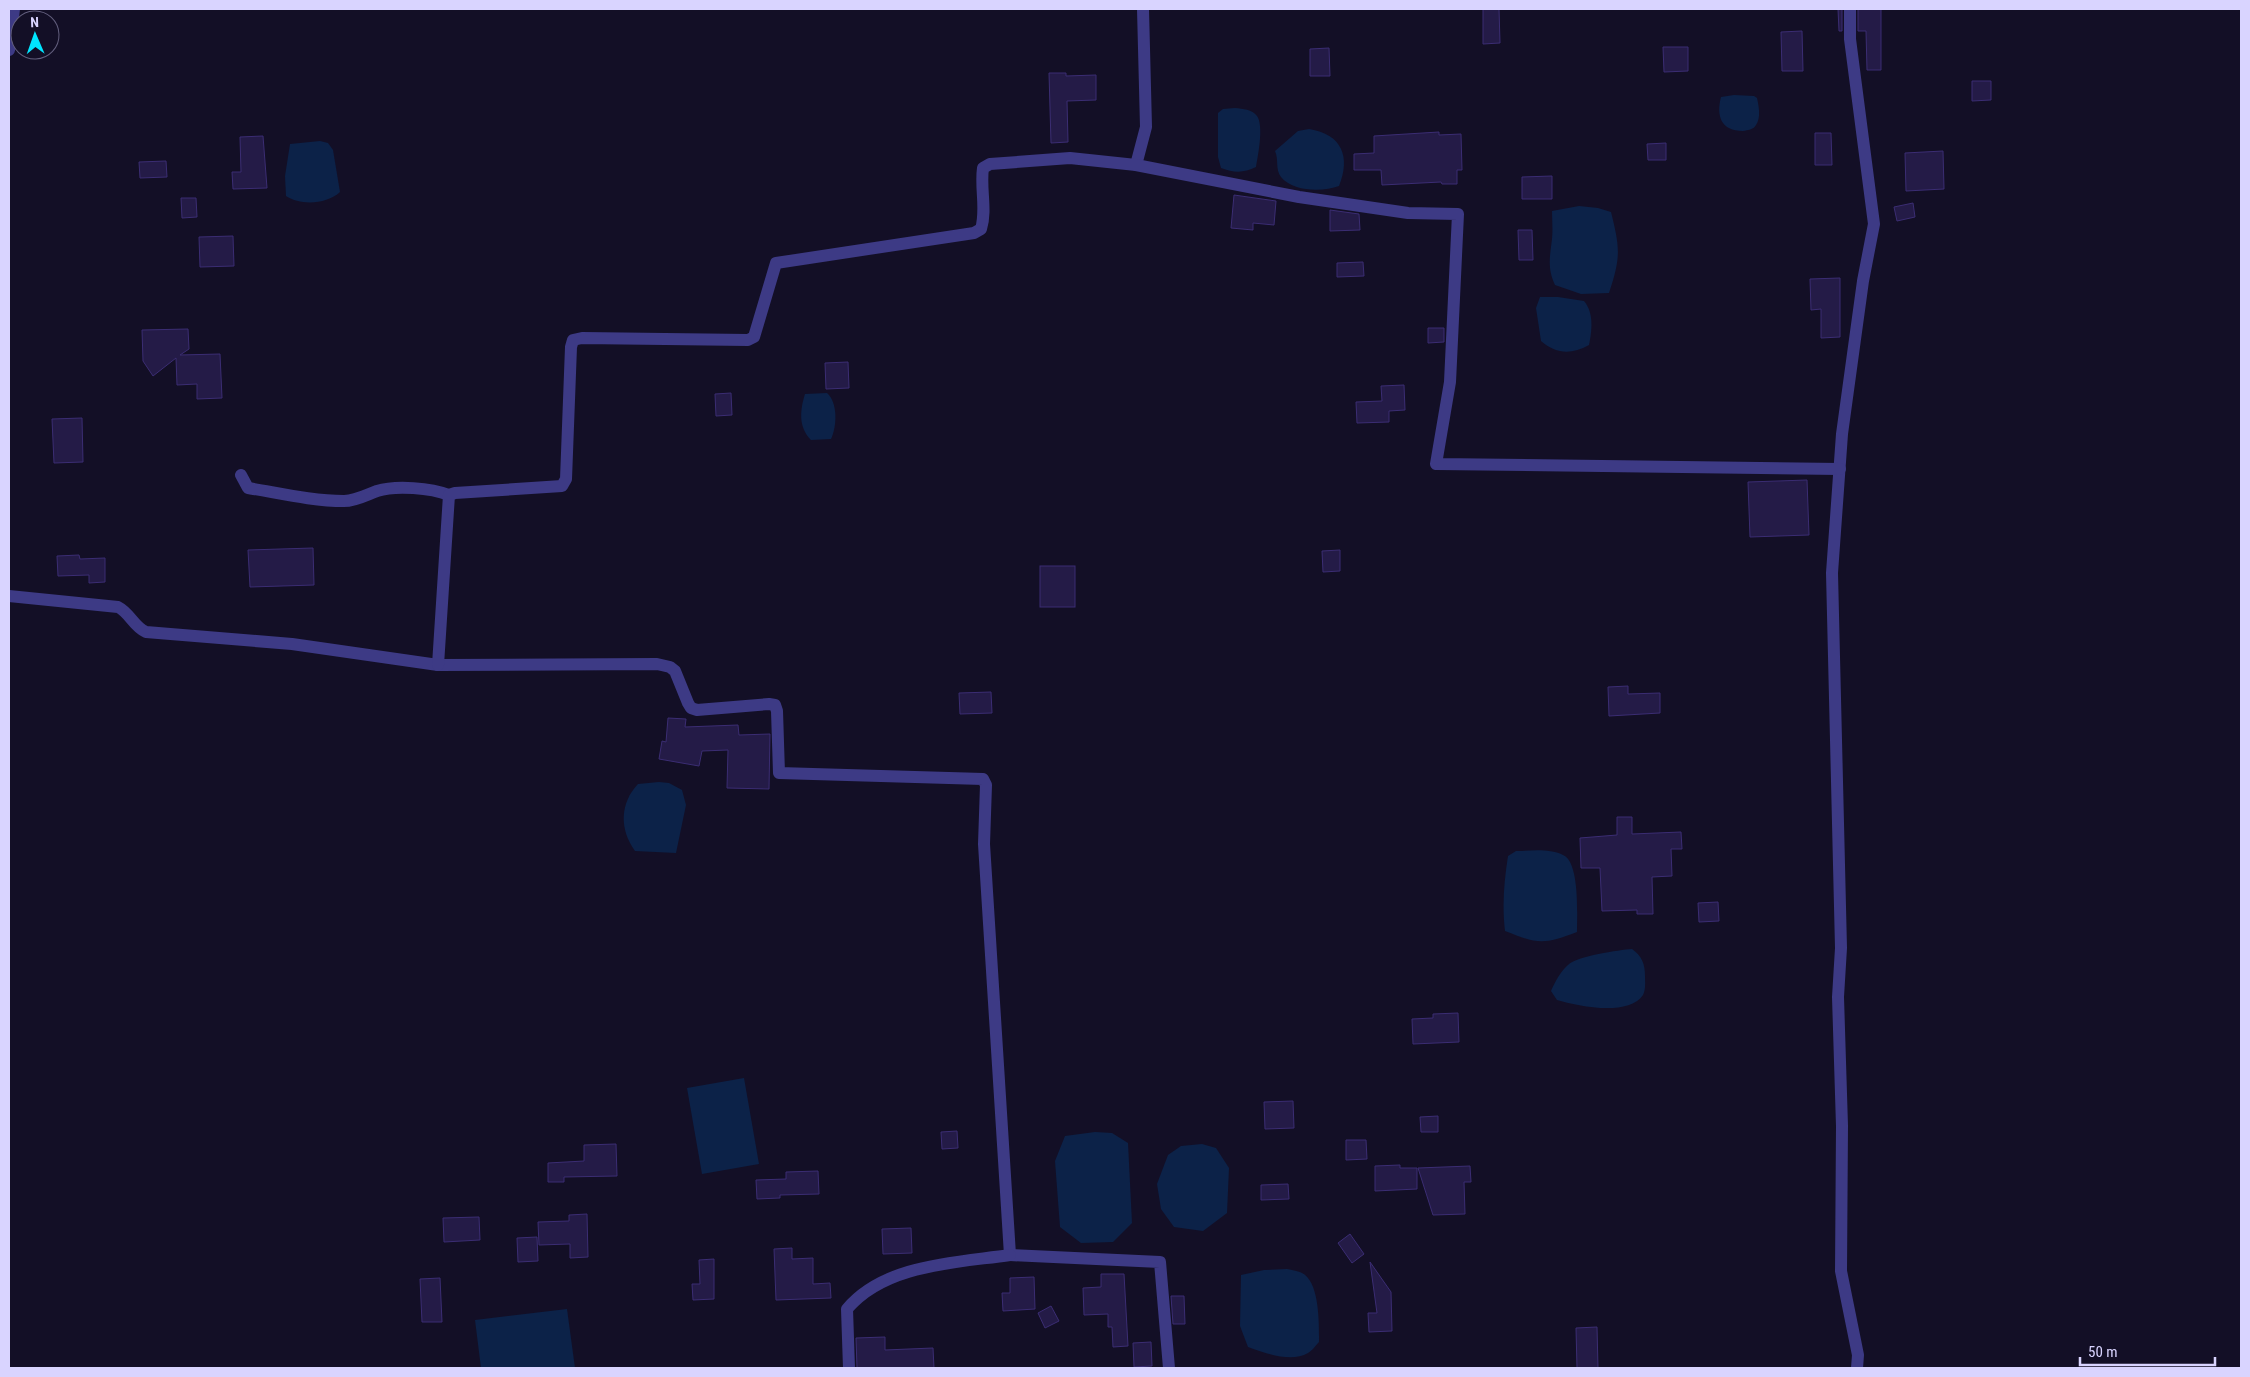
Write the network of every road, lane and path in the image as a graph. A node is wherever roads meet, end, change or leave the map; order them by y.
1 (14, 9) edge
2 (1143, 9) edge
3 (1850, 9) edge
4 (9, 50) edge
5 (1136, 165) junction
6 (1840, 469) junction
7 (241, 475) dead end
8 (450, 495) junction
9 (9, 596) edge
10 (438, 665) junction
11 (1010, 1255) junction
12 (849, 1368) edge
13 (1170, 1368) edge
14 (1857, 1368) edge

1 - 4 street
2 - 5 street
3 - 6 street
5 - 6 street
5 - 8 street
6 - 14 street
7 - 8 street
8 - 10 street
9 - 10 street
10 - 11 street
11 - 12 street
11 - 13 street

